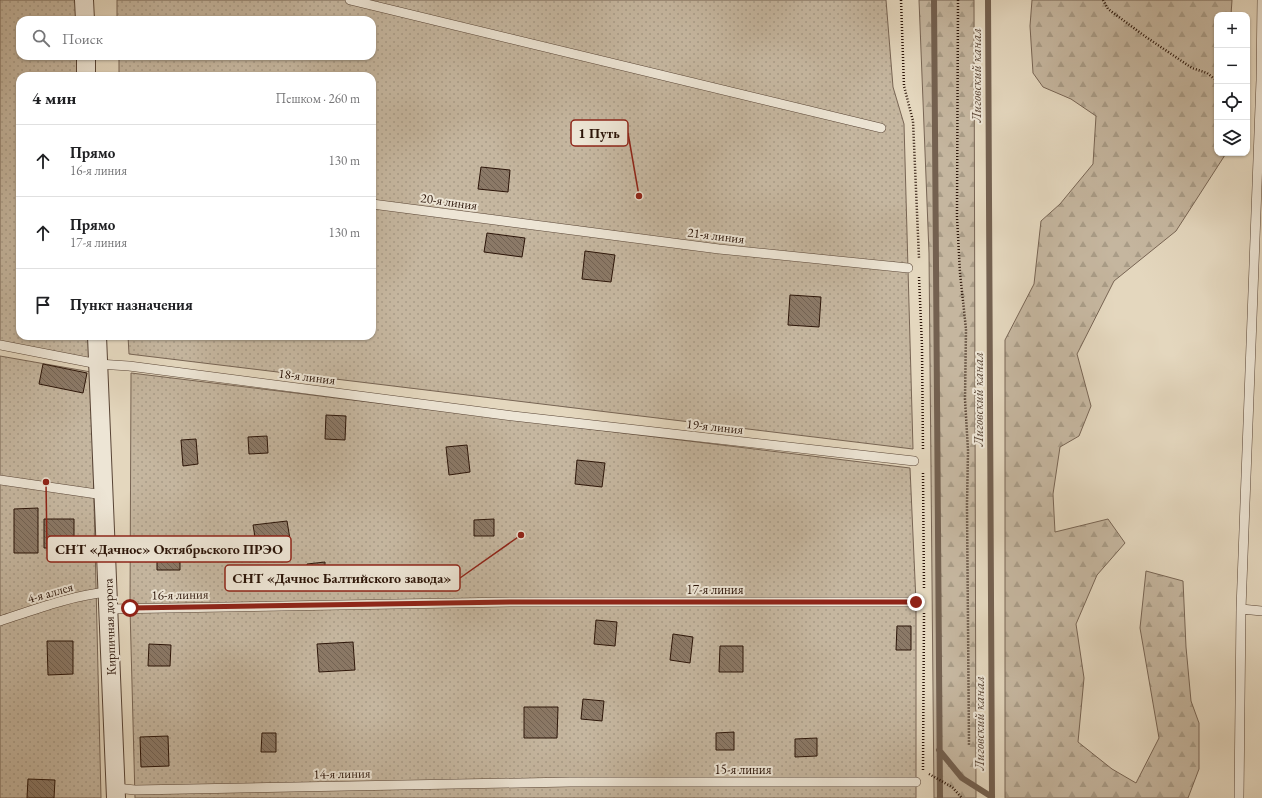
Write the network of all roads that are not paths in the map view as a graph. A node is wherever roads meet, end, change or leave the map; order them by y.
1 (84, 0) edge
2 (350, 0) edge
3 (1262, 0) edge
4 (85, 16) edge
5 (86, 60) edge
6 (86, 72) edge
7 (881, 128) dead end
8 (376, 205) edge
9 (522, 224) joint
10 (908, 268) dead end
11 (97, 340) edge
12 (0, 345) edge
13 (98, 364) junction
14 (513, 416) joint
15 (914, 461) dead end
16 (0, 480) edge
17 (104, 495) junction
18 (108, 601) junction
19 (515, 602) joint
20 (916, 602) dead end
21 (1242, 609) junction
22 (1262, 611) edge
23 (0, 621) edge
24 (920, 779) road end
25 (570, 782) joint
26 (116, 793) edge
27 (1239, 798) edge

1 - 4 street
2 - 7 lane
3 - 21 lane
5 - 6 street
8 - 9 lane, 20-я линия
9 - 10 lane, 21-я линия
11 - 13 street, Кирпичная дорога
12 - 13 lane, 18-я линия
13 - 14 lane, 18-я линия
13 - 17 street, Кирпичная дорога
14 - 15 lane, 19-я линия
16 - 17 lane
17 - 18 street, Кирпичная дорога
18 - 19 lane, 16-я линия
18 - 23 lane, 4-я аллея
18 - 26 street, Кирпичная дорога
19 - 20 lane, 17-я линия
21 - 22 lane
21 - 27 lane
24 - 25 lane, 15-я линия
25 - 26 lane, 14-я линия

